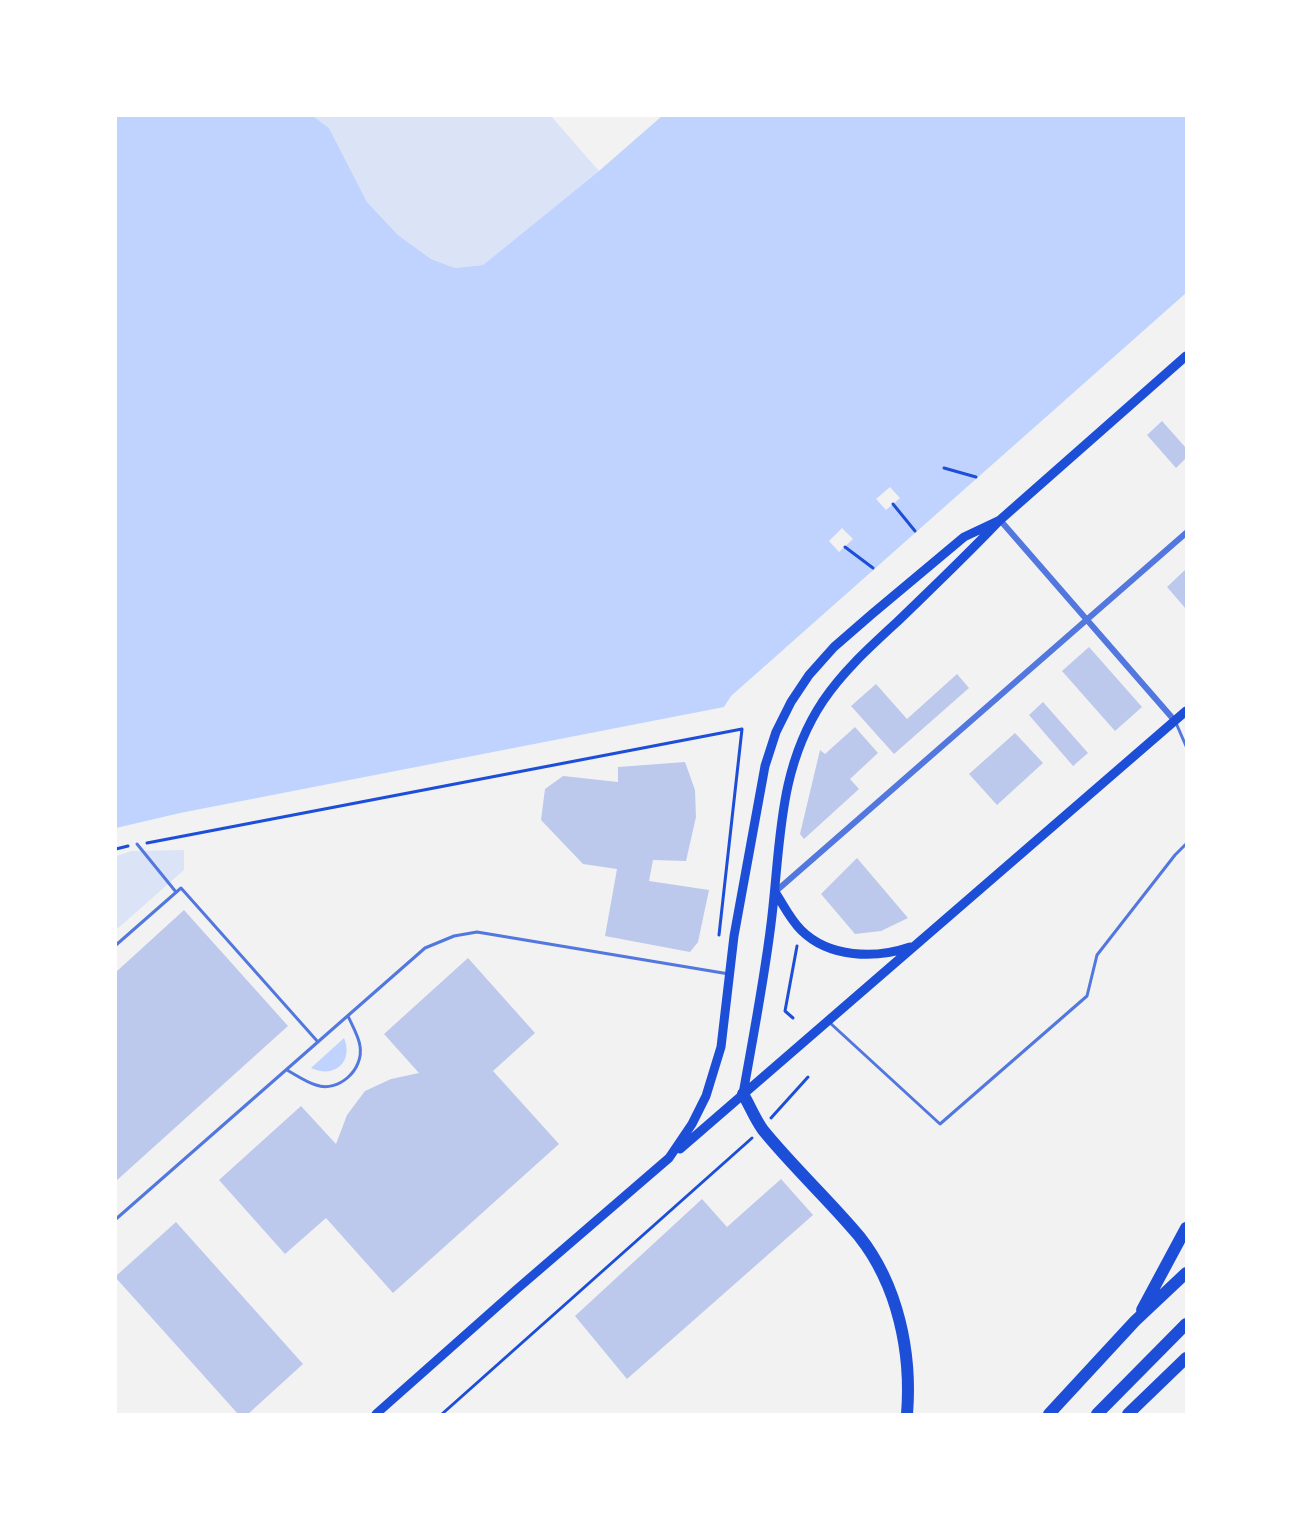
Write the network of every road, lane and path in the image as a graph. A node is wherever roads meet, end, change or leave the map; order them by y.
1 (1186, 356) edge
2 (945, 468) dead end
3 (976, 477) dead end
4 (893, 504) dead end
5 (1000, 520) junction
6 (915, 531) dead end
7 (1186, 533) edge
8 (845, 547) dead end
9 (873, 568) dead end
10 (1087, 620) junction
11 (1186, 711) edge
12 (1175, 721) junction
13 (1186, 746) edge
14 (137, 844) junction
15 (1186, 844) edge
16 (116, 849) edge
17 (176, 892) junction
18 (775, 892) junction
19 (719, 935) dead end
20 (116, 945) edge
21 (797, 946) dead end
22 (915, 946) junction
23 (730, 974) junction
24 (348, 1016) junction
25 (793, 1018) dead end
26 (828, 1020) junction
27 (318, 1042) junction
28 (287, 1070) junction
29 (808, 1077) dead end
30 (743, 1094) junction
31 (762, 1128) junction
32 (669, 1158) junction
33 (116, 1219) edge
34 (1186, 1228) edge
35 (1186, 1273) edge
36 (1136, 1322) junction
37 (1186, 1323) edge
38 (1186, 1358) edge
39 (376, 1414) edge
40 (442, 1414) edge
41 (907, 1414) edge
42 (1049, 1414) edge
43 (1097, 1414) edge
44 (1128, 1414) edge

1 - 5 main road
2 - 3 path
4 - 6 path
5 - 10 street
5 - 18 main road
5 - 23 main road
7 - 10 street
8 - 9 path
10 - 12 street
10 - 18 street
11 - 12 main road
12 - 13 lane
12 - 22 main road
14 - 16 path
14 - 17 lane
14 - 19 path
15 - 26 lane
17 - 20 lane
17 - 27 lane
18 - 22 main road
18 - 30 main road
21 - 25 path
22 - 26 main road
23 - 24 lane
23 - 32 main road
24 - 27 lane
24 - 28 lane
26 - 30 main road
27 - 28 lane
28 - 33 lane
29 - 31 path
30 - 31 highway
30 - 32 main road
31 - 40 path
31 - 41 highway
32 - 39 main road
34 - 36 highway
35 - 36 highway
36 - 42 highway
37 - 43 highway
38 - 44 highway

